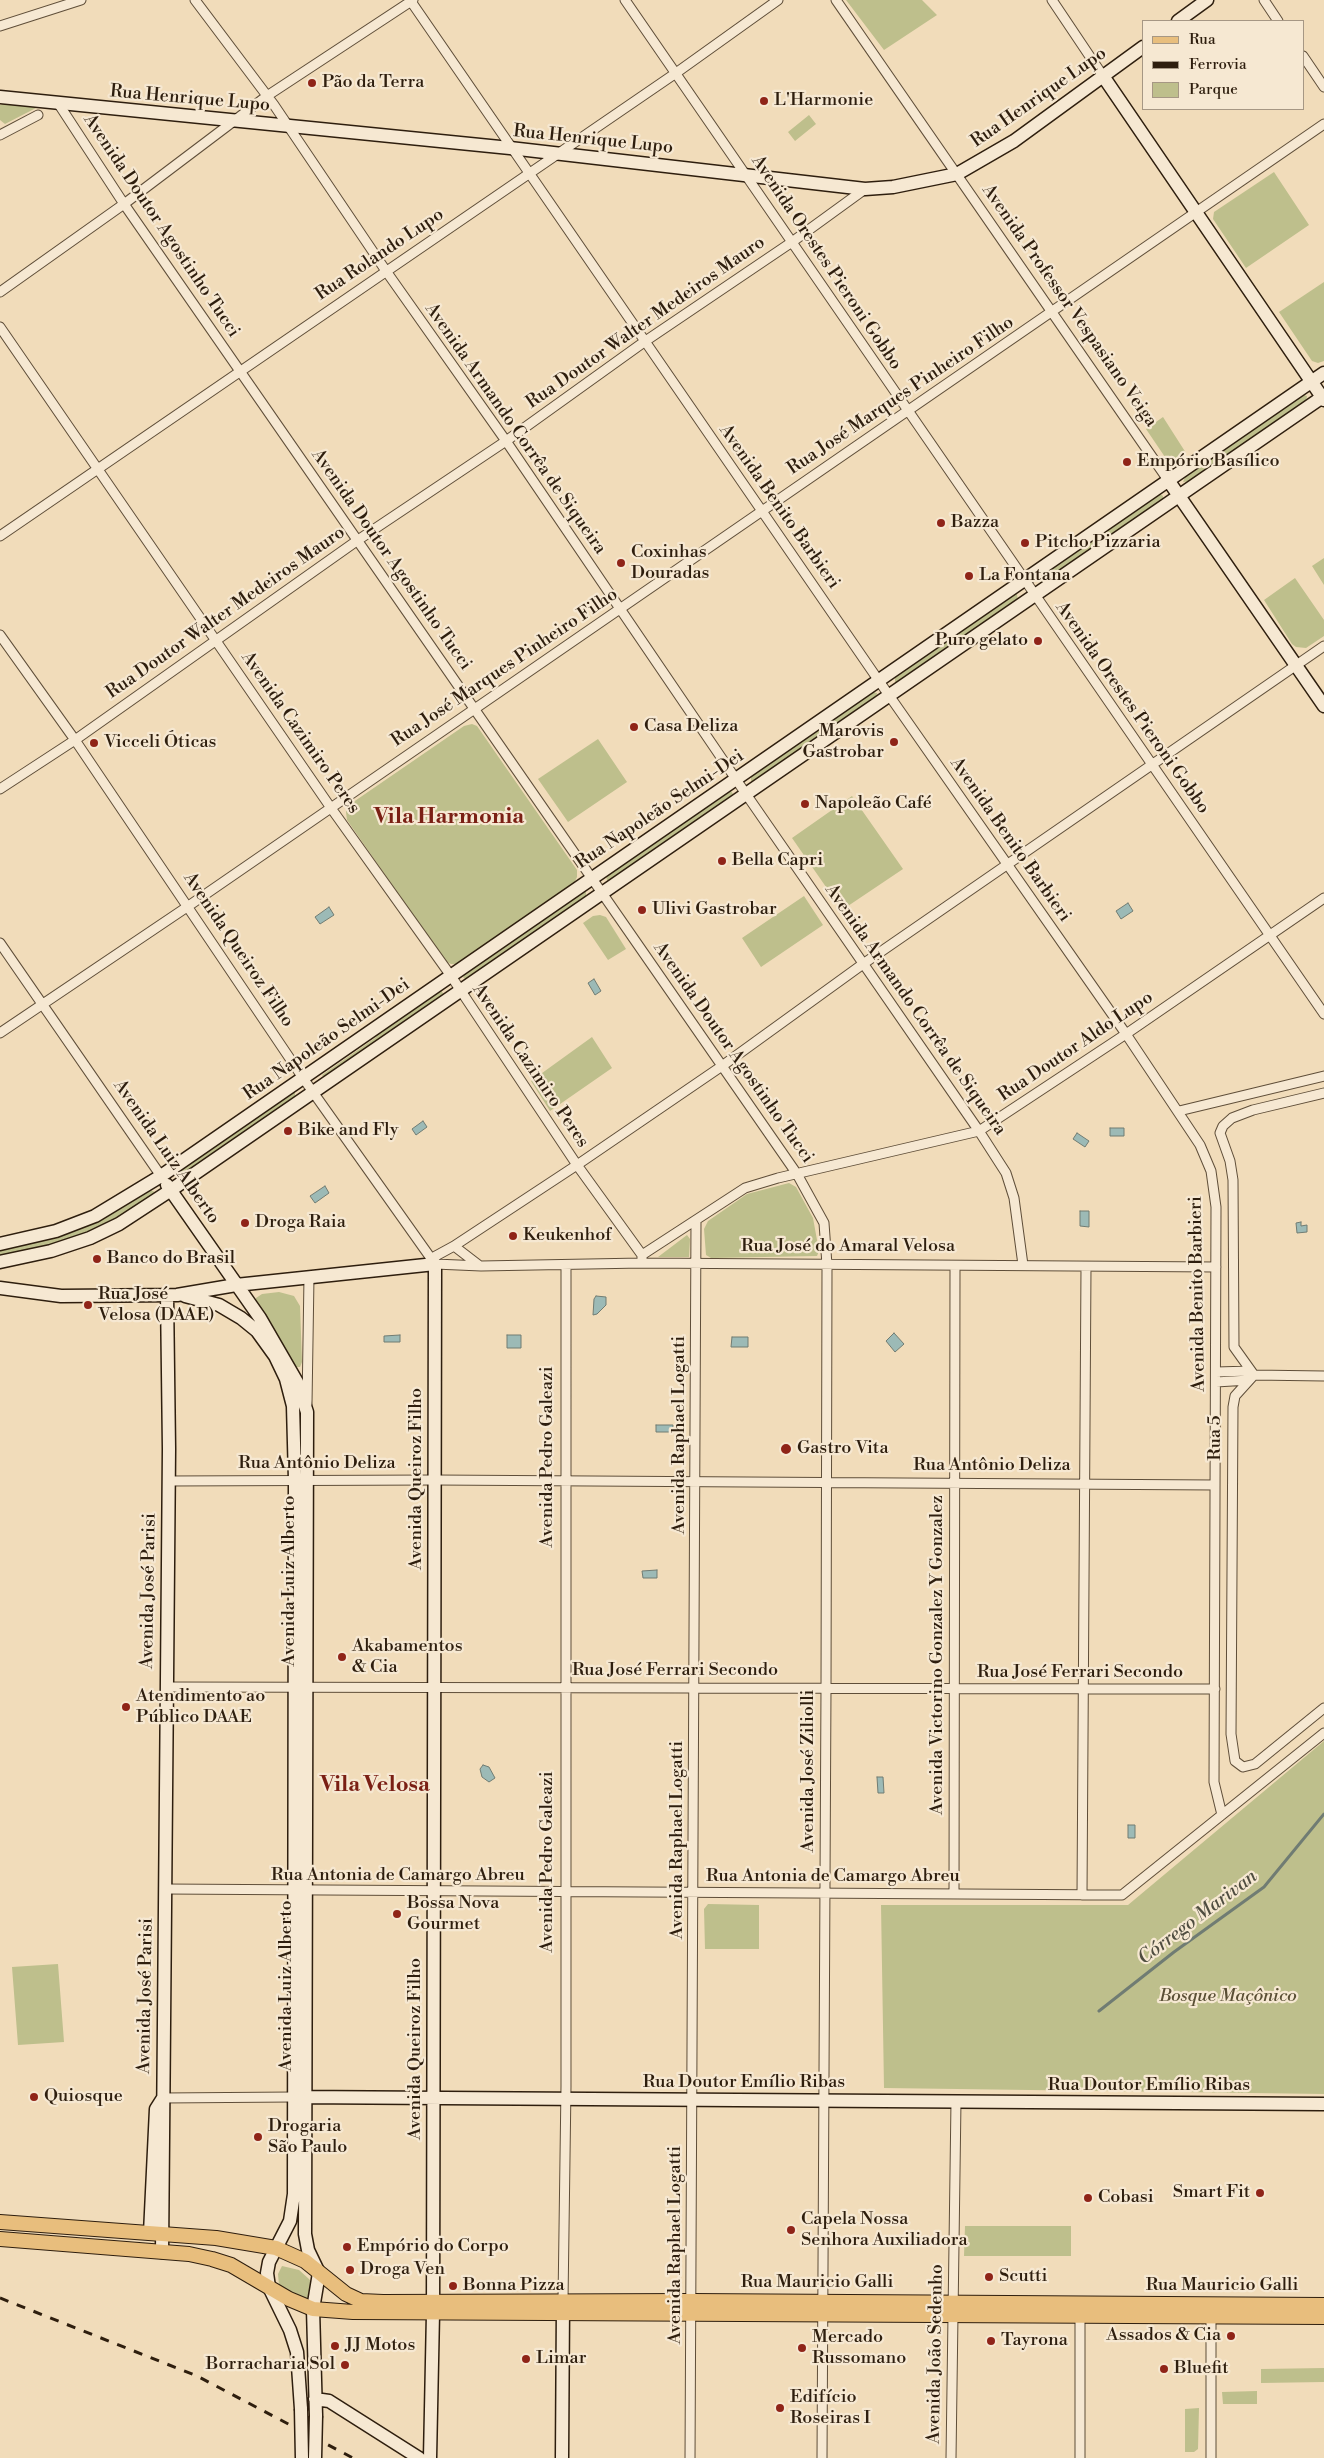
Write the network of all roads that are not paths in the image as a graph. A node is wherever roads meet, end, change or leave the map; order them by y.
1 (81, 0) edge
2 (195, 0) edge
3 (411, 0) edge
4 (625, 0) edge
5 (778, 0) edge
6 (836, 0) edge
7 (1052, 0) edge
8 (1207, 0) edge
9 (1264, 0) edge
10 (1179, 20) edge
11 (1277, 20) edge
12 (0, 26) edge
13 (1142, 48) edge
14 (1304, 57) edge
15 (676, 73) junction
16 (1103, 76) junction
17 (1324, 87) edge
18 (267, 96) junction
19 (0, 97) edge
20 (58, 104) junction
21 (38, 115) dead end
22 (233, 120) junction
23 (1324, 124) edge
24 (288, 126) junction
25 (0, 136) edge
26 (510, 148) junction
27 (558, 154) junction
28 (529, 173) junction
29 (745, 174) junction
30 (957, 174) junction
31 (865, 189) junction
32 (124, 204) junction
33 (1196, 212) junction
34 (792, 242) junction
35 (386, 271) junction
36 (0, 292) edge
37 (1051, 312) junction
38 (0, 327) edge
39 (644, 342) junction
40 (240, 370) junction
41 (1324, 373) edge
42 (1312, 382) junction
43 (1323, 398) edge
44 (908, 410) junction
45 (506, 441) junction
46 (97, 469) junction
47 (1168, 480) junction
48 (1180, 496) junction
49 (763, 510) junction
50 (0, 536) edge
51 (358, 540) junction
52 (1024, 580) junction
53 (1035, 595) junction
54 (620, 609) junction
55 (0, 635) edge
56 (214, 640) junction
57 (1324, 646) edge
58 (1296, 665) junction
59 (878, 681) junction
60 (889, 696) junction
61 (1324, 706) edge
62 (473, 708) junction
63 (75, 740) junction
64 (1151, 764) junction
65 (736, 779) junction
66 (0, 789) edge
67 (746, 794) junction
68 (331, 808) junction
69 (1008, 864) junction
70 (592, 878) junction
71 (603, 895) junction
72 (1324, 898) edge
73 (187, 907) junction
74 (1270, 936) junction
75 (0, 943) edge
76 (863, 964) junction
77 (451, 976) junction
78 (460, 992) junction
79 (43, 1005) junction
80 (1324, 1014) edge
81 (0, 1032) edge
82 (1126, 1034) junction
83 (722, 1066) junction
84 (1324, 1076) edge
85 (303, 1078) junction
86 (314, 1092) junction
87 (1324, 1093) edge
88 (1179, 1111) junction
89 (979, 1131) junction
90 (577, 1165) junction
91 (797, 1174) junction
92 (161, 1176) junction
93 (171, 1190) junction
94 (696, 1222) junction
95 (0, 1244) edge
96 (454, 1246) junction
97 (642, 1259) junction
98 (433, 1261) junction
99 (0, 1262) edge
100 (697, 1264) junction
101 (566, 1265) junction
102 (827, 1265) junction
103 (1023, 1265) junction
104 (481, 1266) junction
105 (955, 1266) junction
106 (1086, 1267) junction
107 (1216, 1267) junction
108 (309, 1277) junction
109 (236, 1285) junction
110 (0, 1288) edge
111 (172, 1295) junction
112 (219, 1305) joint
113 (1251, 1375) junction
114 (1324, 1376) edge
115 (1216, 1377) junction
116 (307, 1412) junction
117 (302, 1480) junction
118 (435, 1480) junction
119 (168, 1481) junction
120 (565, 1481) junction
121 (825, 1481) junction
122 (696, 1482) junction
123 (954, 1482) junction
124 (1084, 1483) junction
125 (1215, 1484) junction
126 (166, 1686) junction
127 (302, 1686) junction
128 (434, 1687) junction
129 (565, 1687) junction
130 (695, 1687) junction
131 (826, 1688) junction
132 (955, 1689) junction
133 (1084, 1689) junction
134 (1215, 1689) junction
135 (1324, 1708) edge
136 (1324, 1733) edge
137 (1222, 1815) junction
138 (165, 1889) junction
139 (299, 1891) junction
140 (433, 1892) junction
141 (695, 1892) junction
142 (566, 1893) junction
143 (825, 1894) junction
144 (954, 1894) junction
145 (1082, 1895) junction
146 (299, 2097) junction
147 (163, 2098) junction
148 (433, 2099) junction
149 (565, 2100) junction
150 (693, 2100) junction
151 (824, 2101) junction
152 (956, 2101) junction
153 (1324, 2104) edge
154 (0, 2222) edge
155 (157, 2234) junction
156 (0, 2239) edge
157 (276, 2248) junction
158 (162, 2252) junction
159 (319, 2273) junction
160 (269, 2287) junction
161 (1324, 2305) edge
162 (433, 2307) junction
163 (563, 2307) junction
164 (692, 2307) junction
165 (824, 2308) junction
166 (313, 2309) junction
167 (953, 2309) junction
168 (1211, 2316) junction
169 (1080, 2317) junction
170 (1324, 2317) edge
171 (315, 2399) junction
172 (302, 2458) edge
173 (315, 2458) edge
174 (419, 2458) edge
175 (430, 2458) edge
176 (562, 2458) edge
177 (690, 2458) edge
178 (822, 2458) edge
179 (951, 2458) edge
180 (1080, 2458) edge
181 (1211, 2458) edge

1 - 12 street
2 - 18 street, Avenida Armando Corrêa de Siqueira
3 - 18 street
3 - 26 street, Avenida Benito Barbieri
4 - 15 street, Avenida Orestes Pieroni Gobbo
5 - 15 street, Rua Rolando Lupo
6 - 30 street, Avenida Professor Vespasiano Veiga
7 - 16 street
8 - 10 main road
9 - 11 street
13 - 16 main road, Rua Henrique Lupo
14 - 17 street
15 - 27 street, Rua Rolando Lupo
15 - 29 street, Avenida Orestes Pieroni Gobbo
16 - 30 main road, Rua Henrique Lupo
16 - 33 main road
18 - 22 street
18 - 24 street, Avenida Armando Corrêa de Siqueira
19 - 20 main road, Rua Henrique Lupo
20 - 22 main road, Rua Henrique Lupo
20 - 32 street, Avenida Doutor Agostinho Tucci
21 - 25 street
22 - 24 main road, Rua Henrique Lupo
22 - 32 street
23 - 33 street, Rua José Marques Pinheiro Filho
24 - 26 main road, Rua Henrique Lupo
24 - 35 street, Avenida Armando Corrêa de Siqueira
26 - 27 main road, Rua Henrique Lupo
26 - 28 street, Avenida Benito Barbieri
27 - 28 street, Rua Rolando Lupo
27 - 29 main road, Rua Henrique Lupo
28 - 35 street, Rua Rolando Lupo
28 - 39 street, Avenida Benito Barbieri
29 - 31 main road, Rua Henrique Lupo
29 - 34 street, Avenida Orestes Pieroni Gobbo
30 - 31 main road, Rua Henrique Lupo
30 - 37 street, Avenida Professor Vespasiano Veiga
31 - 34 street, Rua Doutor Walter Medeiros Mauro
32 - 36 street
32 - 40 street, Avenida Doutor Agostinho Tucci
33 - 37 street, Rua José Marques Pinheiro Filho
33 - 42 main road
34 - 39 street, Rua Doutor Walter Medeiros Mauro
34 - 44 street, Avenida Orestes Pieroni Gobbo
35 - 40 street, Rua Rolando Lupo
35 - 45 street, Avenida Armando Corrêa de Siqueira
37 - 44 street, Rua José Marques Pinheiro Filho
37 - 47 street, Avenida Professor Vespasiano Veiga
38 - 46 street, Avenida Cazimiro Peres
39 - 45 street, Rua Doutor Walter Medeiros Mauro
39 - 49 street, Avenida Benito Barbieri
40 - 46 street, Rua Rolando Lupo
40 - 51 street, Avenida Doutor Agostinho Tucci
41 - 42 main road, Rua Napoleão Selmi-Dei
42 - 43 main road
42 - 47 main road, Rua Napoleão Selmi-Dei
43 - 48 main road, Rua Napoleão Selmi-Dei
44 - 49 street, Rua José Marques Pinheiro Filho
44 - 52 street, Avenida Orestes Pieroni Gobbo
45 - 51 street, Rua Doutor Walter Medeiros Mauro
45 - 54 street, Avenida Armando Corrêa de Siqueira
46 - 50 street, Rua Rolando Lupo
46 - 56 street, Avenida Cazimiro Peres
47 - 48 main road, Avenida Professor Vespasiano Veiga
47 - 52 main road, Rua Napoleão Selmi-Dei
48 - 53 main road, Rua Napoleão Selmi-Dei
48 - 58 main road, Avenida Professor Vespasiano Veiga
49 - 54 street, Rua José Marques Pinheiro Filho
49 - 59 street, Avenida Benito Barbieri
51 - 56 street, Rua Doutor Walter Medeiros Mauro
51 - 62 street, Avenida Doutor Agostinho Tucci
52 - 53 street, Avenida Orestes Pieroni Gobbo
52 - 59 main road, Rua Napoleão Selmi-Dei
53 - 60 main road, Rua Napoleão Selmi-Dei
53 - 64 street, Avenida Orestes Pieroni Gobbo
54 - 62 street, Rua José Marques Pinheiro Filho
54 - 65 street, Avenida Armando Corrêa de Siqueira
55 - 63 street, Avenida Queiroz Filho
56 - 63 street, Rua Doutor Walter Medeiros Mauro
56 - 68 street, Avenida Cazimiro Peres
57 - 58 street
58 - 61 main road, Avenida Professor Vespasiano Veiga
58 - 64 street
59 - 60 street, Avenida Benito Barbieri
59 - 65 main road, Rua Napoleão Selmi-Dei
60 - 67 main road, Rua Napoleão Selmi-Dei
60 - 69 street, Avenida Benito Barbieri
62 - 68 street, Rua José Marques Pinheiro Filho
62 - 70 street, Avenida Doutor Agostinho Tucci
63 - 66 street, Rua Doutor Walter Medeiros Mauro
63 - 73 street, Avenida Queiroz Filho
64 - 69 street
64 - 74 street, Avenida Orestes Pieroni Gobbo
65 - 67 street, Avenida Armando Corrêa de Siqueira
65 - 70 main road, Rua Napoleão Selmi-Dei
67 - 71 main road, Rua Napoleão Selmi-Dei
67 - 76 street, Avenida Armando Corrêa de Siqueira
68 - 73 street, Rua José Marques Pinheiro Filho
68 - 77 street, Avenida Cazimiro Peres
69 - 76 street
69 - 82 street, Avenida Benito Barbieri
70 - 71 street, Avenida Doutor Agostinho Tucci
70 - 77 main road, Rua Napoleão Selmi-Dei
71 - 78 main road, Rua Napoleão Selmi-Dei
71 - 83 street, Avenida Doutor Agostinho Tucci
72 - 74 street, Rua Doutor Aldo Lupo
73 - 79 street, Rua José Marques Pinheiro Filho
73 - 85 street, Avenida Queiroz Filho
74 - 80 street, Avenida Orestes Pieroni Gobbo
74 - 82 street, Rua Doutor Aldo Lupo
75 - 79 street, Avenida Luiz Alberto
76 - 83 street
76 - 89 street, Avenida Armando Corrêa de Siqueira
77 - 78 street, Avenida Cazimiro Peres
77 - 85 main road, Rua Napoleão Selmi-Dei
78 - 86 main road, Rua Napoleão Selmi-Dei
78 - 90 street, Avenida Cazimiro Peres
79 - 81 street, Rua José Marques Pinheiro Filho
79 - 92 street, Avenida Luiz Alberto
82 - 88 street, Avenida Benito Barbieri
82 - 89 street, Rua Doutor Aldo Lupo
83 - 90 street
83 - 91 street, Avenida Doutor Agostinho Tucci
84 - 88 street
85 - 86 street, Avenida Queiroz Filho
85 - 92 main road, Rua Napoleão Selmi-Dei
86 - 93 main road, Rua Napoleão Selmi-Dei
86 - 98 street, Avenida Queiroz Filho
87 - 113 street
88 - 107 street, Avenida Benito Barbieri
89 - 91 street, Rua Doutor Aldo Lupo
89 - 103 street, Avenida Armando Corrêa de Siqueira
90 - 96 street
90 - 97 street, Avenida Cazimiro Peres
91 - 94 street, Rua Doutor Aldo Lupo
91 - 102 street, Avenida Doutor Agostinho Tucci
92 - 93 main road, Avenida Luiz Alberto
92 - 95 main road, Rua Napoleão Selmi-Dei
93 - 99 main road, Rua Napoleão Selmi-Dei
93 - 109 main road, Avenida Luiz Alberto
94 - 97 street, Rua Doutor Aldo Lupo
94 - 100 street, Avenida Raphael Logatti
96 - 98 street
96 - 104 street
97 - 100 street, Rua José do Amaral Velosa
97 - 101 street, Rua José do Amaral Velosa
98 - 104 street, Rua José do Amaral Velosa
98 - 108 main road, Rua José do Amaral Velosa
98 - 118 main road, Avenida Queiroz Filho
100 - 102 street, Rua José do Amaral Velosa
100 - 122 street, Avenida Raphael Logatti
101 - 104 street, Rua José do Amaral Velosa
101 - 120 street, Avenida Pedro Galeazi
102 - 105 street, Rua José do Amaral Velosa
102 - 121 street, Avenida José Ziliolli
103 - 105 street, Rua José do Amaral Velosa
103 - 106 street, Rua José do Amaral Velosa
105 - 123 street, Avenida Victorino Gonzalez Y Gonzalez
106 - 107 street, Rua José do Amaral Velosa
106 - 124 street
107 - 115 street, Avenida Benito Barbieri
108 - 109 main road, Rua José do Amaral Velosa
108 - 116 street
109 - 111 main road, Rua José do Amaral Velosa
109 - 116 main road, Avenida Luiz Alberto
110 - 111 main road, Rua José do Amaral Velosa
111 - 112 main road, Rua José do Amaral Velosa
111 - 119 main road, Avenida José Parisi
112 - 117 main road, Avenida Luiz Alberto
113 - 114 street
113 - 115 street
113 - 135 street, Rua 5
115 - 125 street, Avenida Benito Barbieri
116 - 117 main road, Avenida Luiz Alberto
117 - 118 street, Rua Antônio Deliza
117 - 119 street, Rua Antônio Deliza
117 - 127 main road, Avenida Luiz Alberto
118 - 120 street, Rua Antônio Deliza
118 - 128 main road, Avenida Queiroz Filho
119 - 126 main road, Avenida José Parisi
120 - 122 street, Rua Antônio Deliza
120 - 129 street, Avenida Pedro Galeazi
121 - 122 street, Rua Antônio Deliza
121 - 123 street, Rua Antônio Deliza
121 - 131 street, Avenida José Ziliolli
122 - 130 street, Avenida Raphael Logatti
123 - 124 street, Rua Antônio Deliza
123 - 132 street, Avenida Victorino Gonzalez Y Gonzalez
124 - 125 street, Rua Antônio Deliza
124 - 133 street
125 - 134 street, Avenida Benito Barbieri
126 - 127 street, Rua José Ferrari Secondo
126 - 138 main road, Avenida José Parisi
127 - 128 street, Rua José Ferrari Secondo
127 - 139 main road, Avenida Luiz Alberto
128 - 129 street, Rua José Ferrari Secondo
128 - 140 main road, Avenida Queiroz Filho
129 - 130 street, Rua José Ferrari Secondo
129 - 142 street, Avenida Pedro Galeazi
130 - 131 street, Rua José Ferrari Secondo
130 - 141 street, Avenida Raphael Logatti
131 - 132 street, Rua José Ferrari Secondo
131 - 143 street, Avenida José Ziliolli
132 - 133 street, Rua José Ferrari Secondo
132 - 144 street, Avenida Victorino Gonzalez Y Gonzalez
133 - 134 street, Rua José Ferrari Secondo
133 - 145 street
134 - 137 street, Avenida Benito Barbieri
136 - 137 street, Rua Antonia de Camargo Abreu
137 - 145 street, Rua Antonia de Camargo Abreu
138 - 139 street, Rua Antonia de Camargo Abreu
138 - 147 main road, Avenida José Parisi
139 - 140 street, Rua Antonia de Camargo Abreu
139 - 146 main road, Avenida Luiz Alberto
140 - 142 street, Rua Antonia de Camargo Abreu
140 - 148 main road, Avenida Queiroz Filho
141 - 142 street, Rua Antonia de Camargo Abreu
141 - 143 street, Rua Antonia de Camargo Abreu
141 - 150 street, Avenida Raphael Logatti
142 - 149 street, Avenida Pedro Galeazi
143 - 144 street, Rua Antonia de Camargo Abreu
143 - 151 street, Avenida José Ziliolli
144 - 145 street, Rua Antonia de Camargo Abreu
146 - 147 street, Rua Doutor Emílio Ribas
146 - 148 main road, Rua Doutor Emílio Ribas
146 - 157 main road, Avenida Luiz Alberto
146 - 159 main road, Avenida Luiz Alberto
147 - 155 main road, Avenida José Parisi
148 - 149 main road, Rua Doutor Emílio Ribas
148 - 162 main road, Avenida Queiroz Filho
149 - 150 main road, Rua Doutor Emílio Ribas
149 - 163 street, Avenida Pedro Galeazi
150 - 151 main road, Rua Doutor Emílio Ribas
150 - 164 street, Avenida Raphael Logatti
151 - 152 main road, Rua Doutor Emílio Ribas
151 - 165 street, Avenida José Ziliolli
152 - 153 main road, Rua Doutor Emílio Ribas
152 - 167 street, Avenida João Sedenho
154 - 155 main road, Rua Mauricio Galli
155 - 157 main road, Rua Mauricio Galli
155 - 158 main road, Avenida José Parisi
156 - 158 main road
157 - 159 main road, Rua Mauricio Galli
157 - 160 main road, Avenida Luiz Alberto
158 - 160 main road
159 - 162 main road, Rua Mauricio Galli
159 - 166 main road
160 - 166 main road
160 - 172 main road, bridge
161 - 167 main road, Rua Mauricio Galli
162 - 163 main road, Rua Mauricio Galli
162 - 166 main road, Rua Mauricio Galli
162 - 175 main road, Avenida Queiroz Filho
163 - 164 main road, Rua Mauricio Galli
163 - 176 main road, Avenida Pedro Galeazi
164 - 165 main road, Rua Mauricio Galli
164 - 177 street, Avenida Raphael Logatti
165 - 167 main road, Rua Mauricio Galli
165 - 178 street, Avenida José Ziliolli
166 - 171 main road
167 - 169 main road, Rua Mauricio Galli
167 - 179 street, Avenida João Sedenho
168 - 169 main road, Rua Mauricio Galli
168 - 170 main road, Rua Mauricio Galli
168 - 181 street
169 - 180 street
171 - 173 main road, bridge
171 - 174 main road

